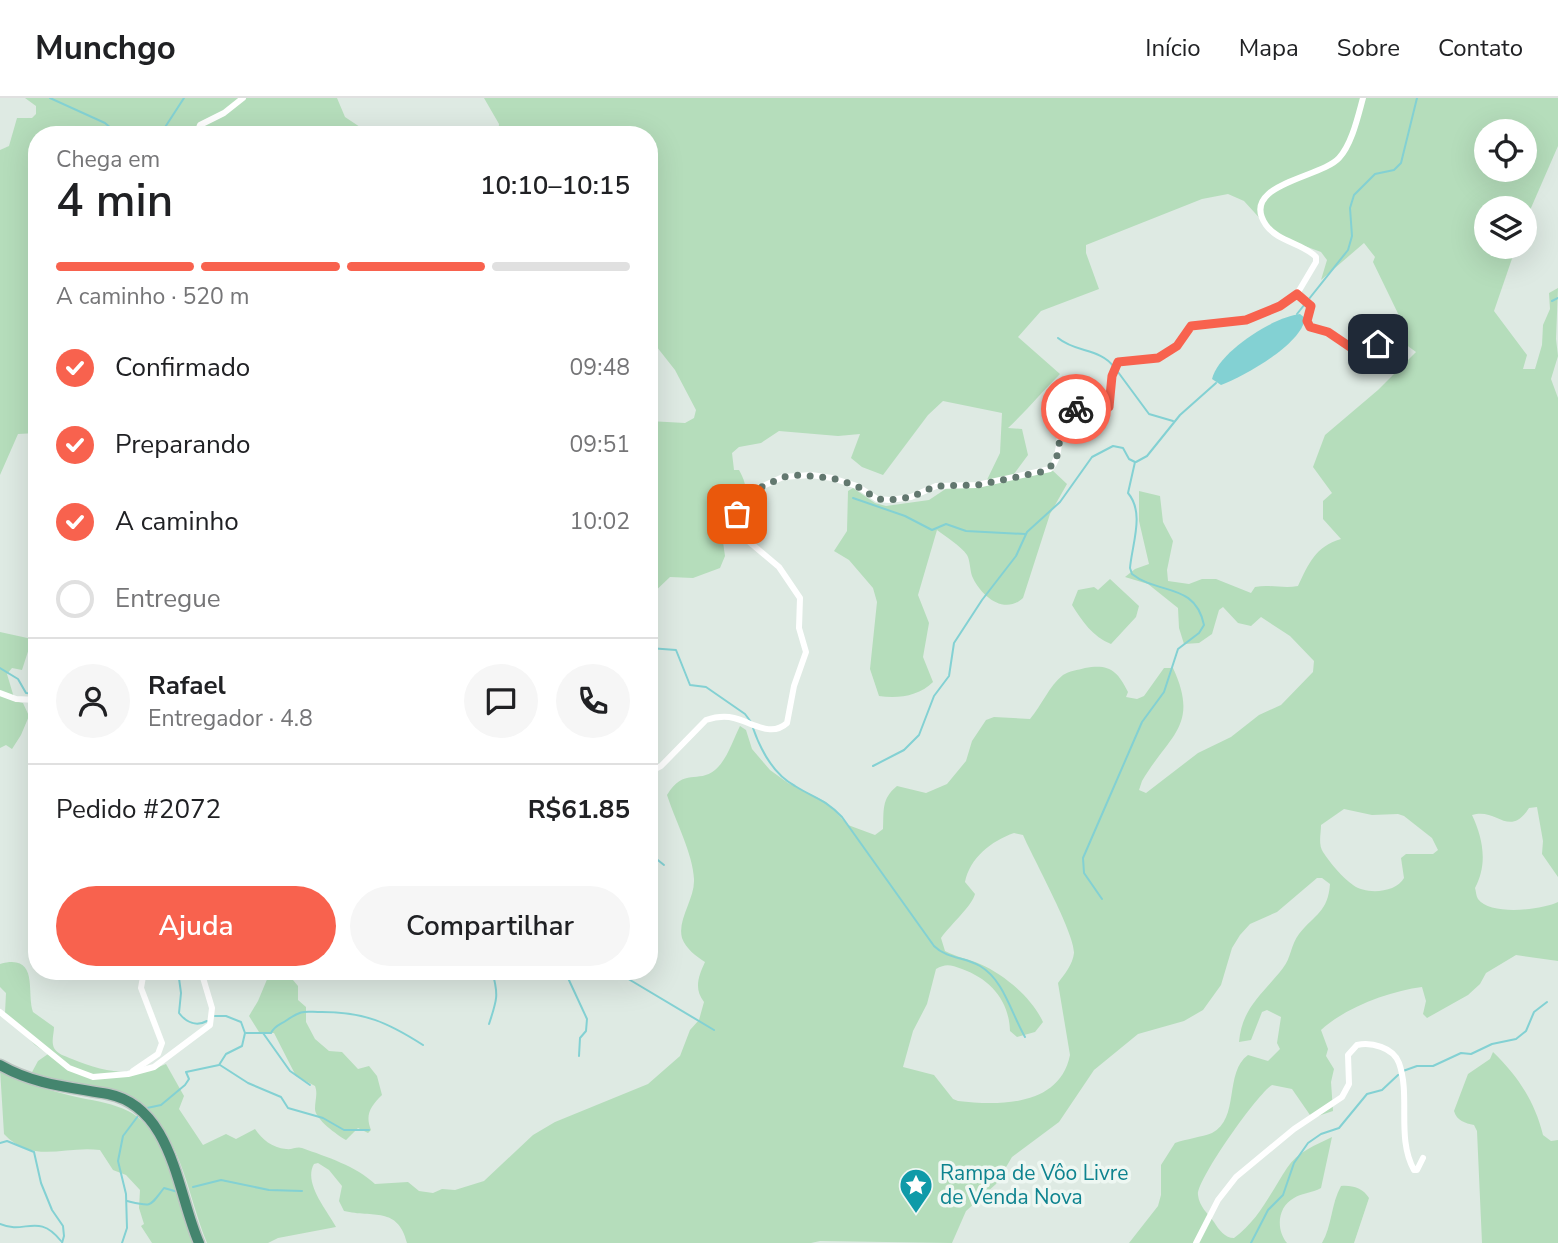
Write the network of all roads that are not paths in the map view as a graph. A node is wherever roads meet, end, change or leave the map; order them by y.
1 (243, 98) edge
2 (1363, 98) edge
3 (200, 126) edge
4 (1297, 294) junction
5 (1378, 344) dead end
6 (0, 693) edge
7 (28, 700) edge
8 (658, 768) edge
9 (142, 980) edge
10 (204, 980) edge
11 (0, 1012) edge
12 (0, 1065) edge
13 (128, 1074) junction
14 (1423, 1158) dead end
15 (199, 1243) edge
16 (1196, 1243) edge

1 - 3 street
2 - 4 street
4 - 5 street
4 - 8 street
6 - 7 street
9 - 13 street
10 - 13 street
11 - 13 street
12 - 15 highway
14 - 16 street

